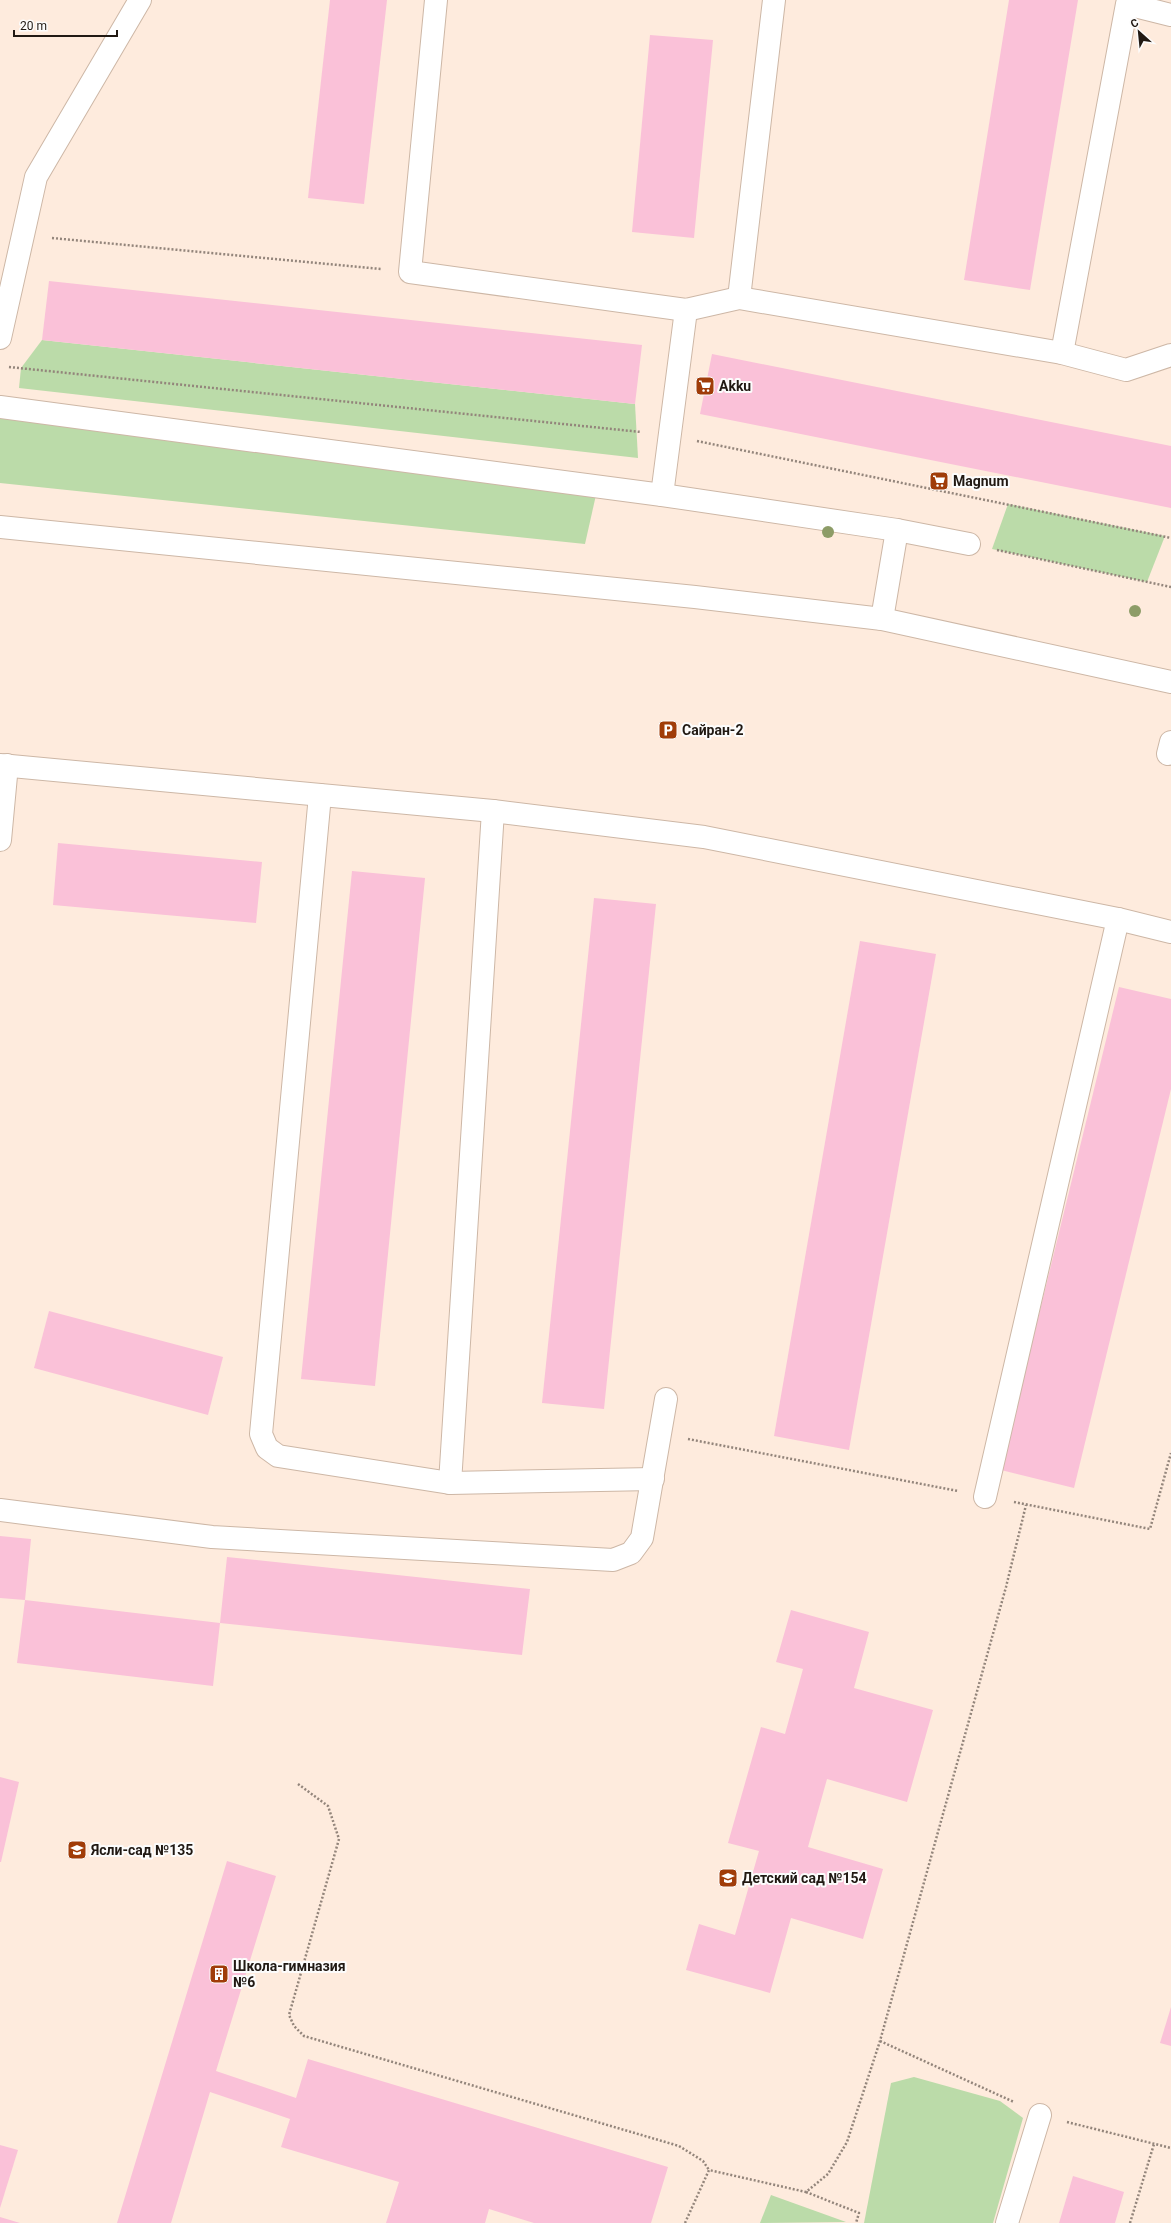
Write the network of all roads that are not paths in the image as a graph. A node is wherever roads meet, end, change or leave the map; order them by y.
1 (140, 0) edge
2 (436, 0) edge
3 (774, 0) edge
4 (1128, 2) edge
5 (1171, 15) edge
6 (739, 298) junction
7 (686, 310) junction
8 (0, 338) edge
9 (1062, 353) junction
10 (1171, 356) edge
11 (0, 407) edge
12 (662, 495) junction
13 (0, 527) edge
14 (897, 530) junction
15 (969, 544) road end
16 (882, 619) junction
17 (1171, 682) edge
18 (4, 765) edge
19 (320, 795) junction
20 (493, 812) junction
21 (0, 840) edge
22 (1118, 919) junction
23 (1171, 932) edge
24 (666, 1399) dead end
25 (653, 1479) junction
26 (450, 1483) junction
27 (985, 1497) road end
28 (0, 1510) edge
29 (1040, 2114) road end
30 (1007, 2223) edge

1 - 8 street
2 - 7 street
3 - 6 street
4 - 5 street
4 - 9 street
6 - 7 street
6 - 9 street
7 - 12 street
9 - 10 street
11 - 12 street
12 - 14 street
13 - 16 street
14 - 15 street
14 - 16 street
16 - 17 street
18 - 19 street
18 - 21 street
19 - 20 street
19 - 26 street
20 - 22 street
20 - 26 street
22 - 23 street
22 - 27 street
24 - 25 street
25 - 26 street
25 - 28 street
29 - 30 street

